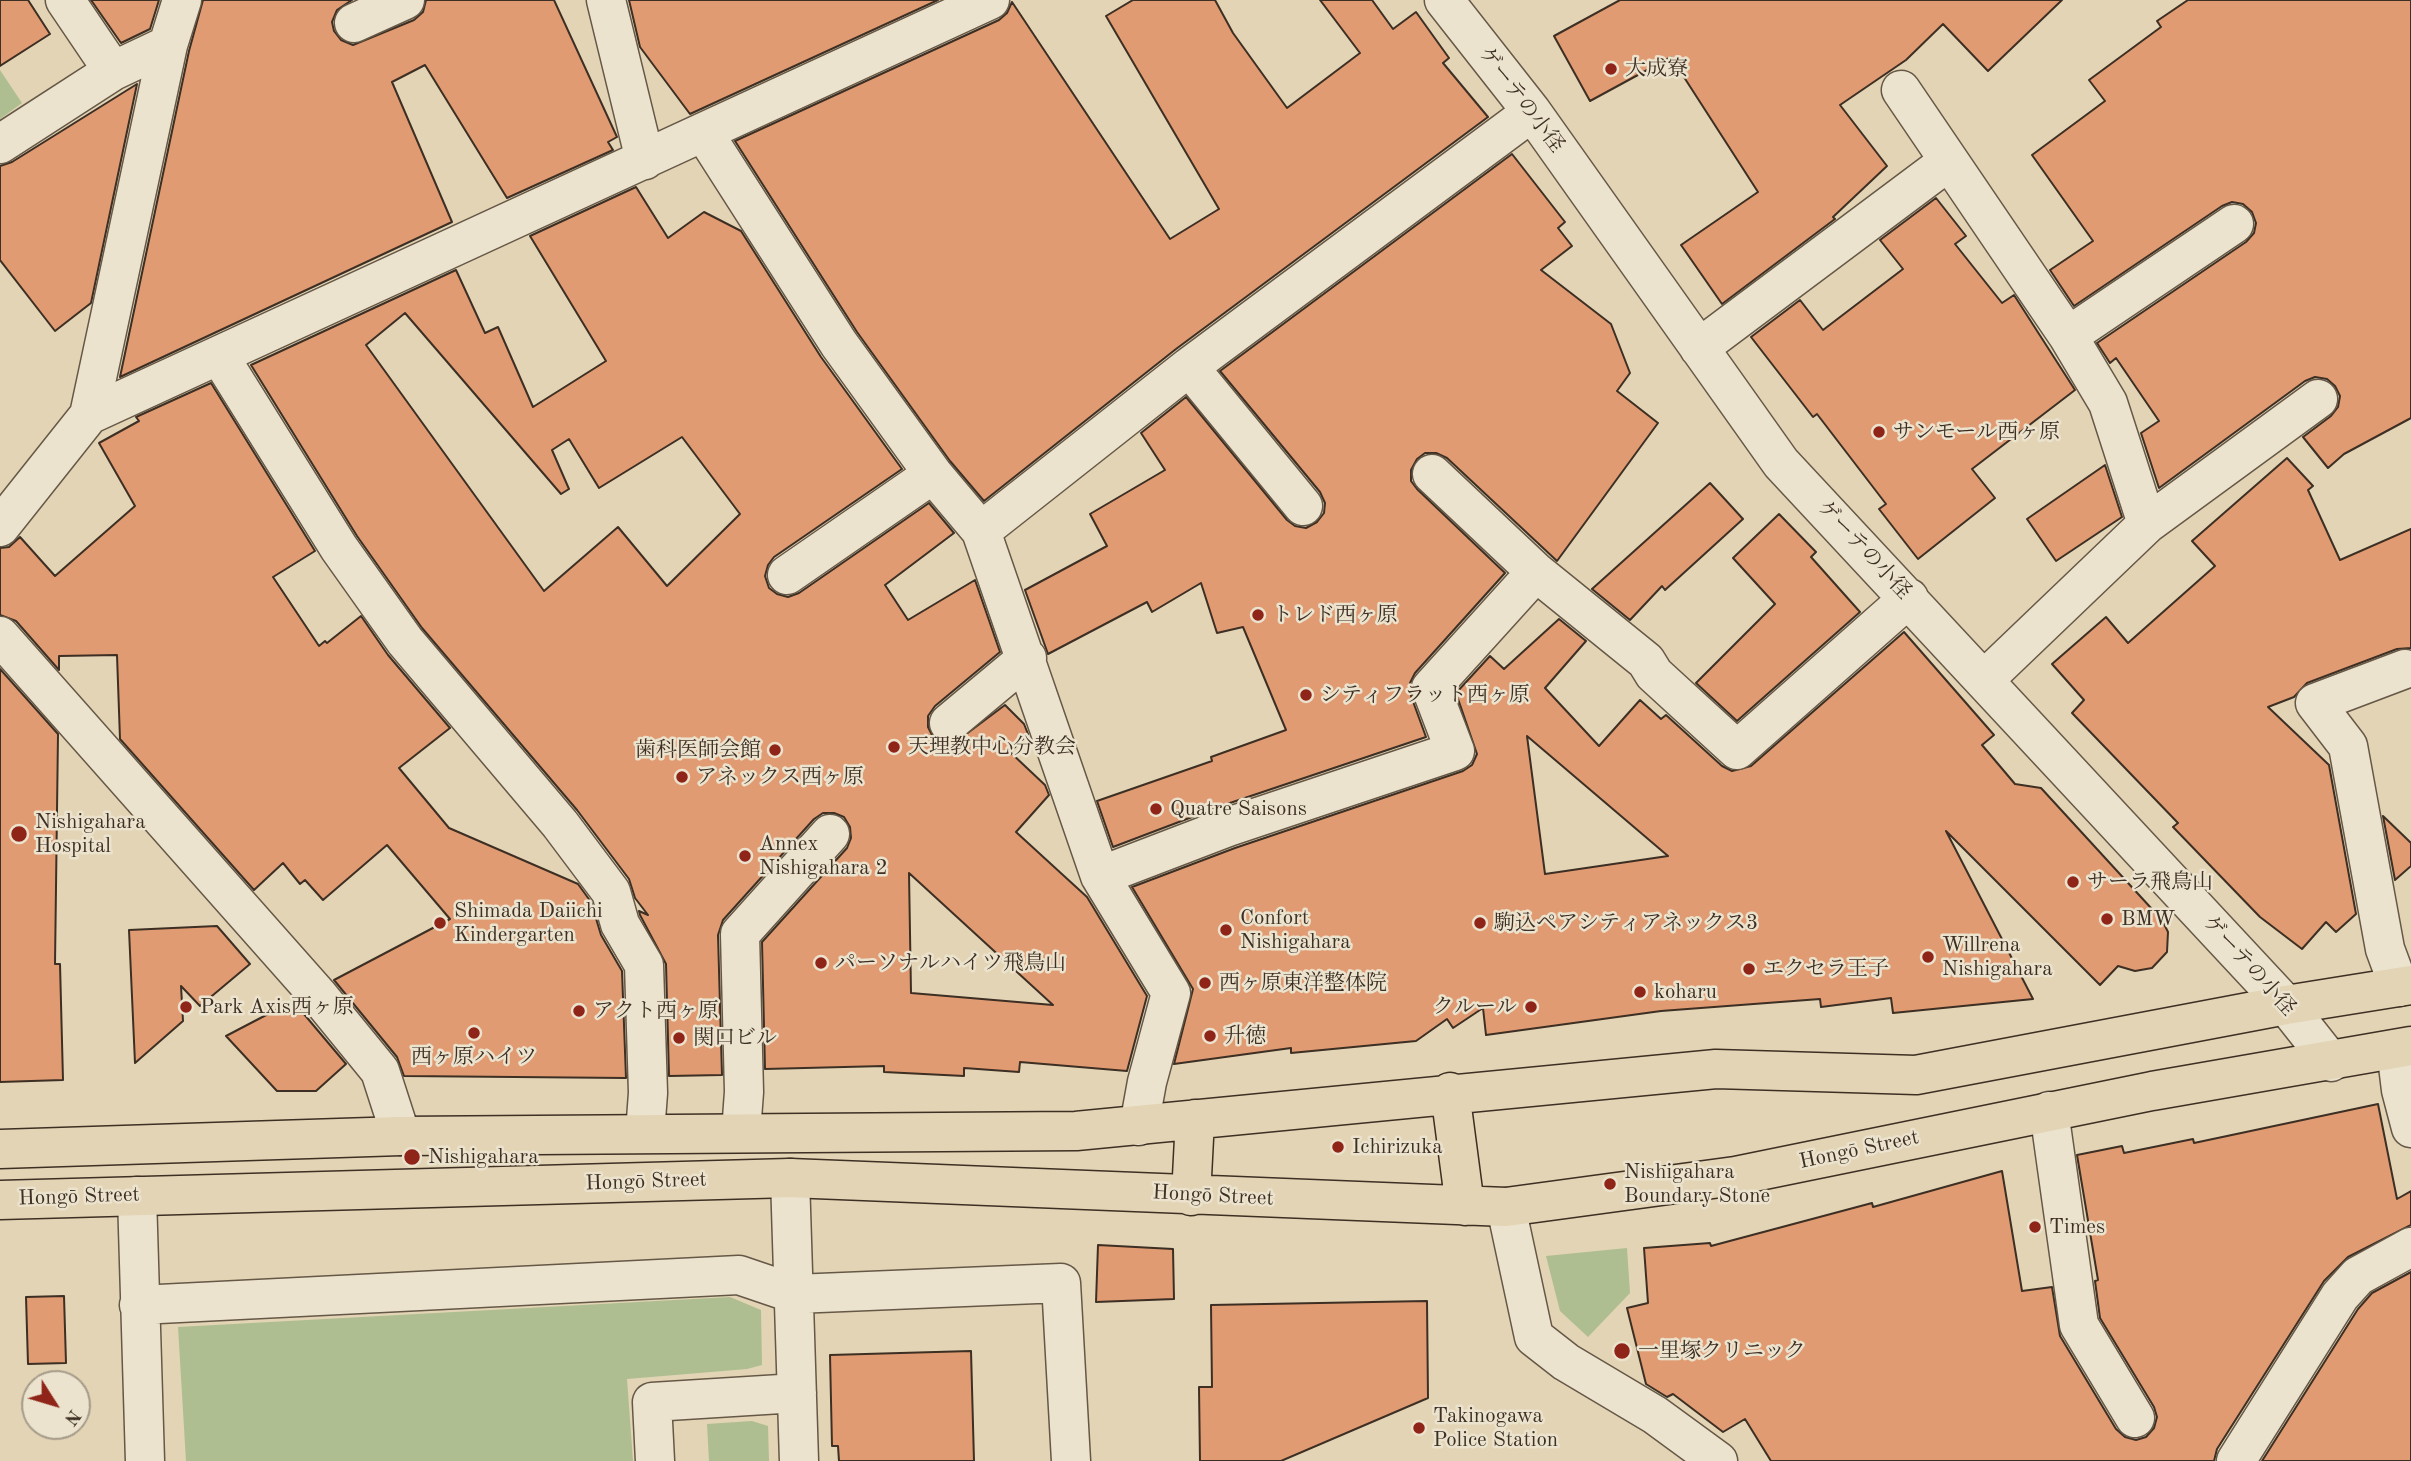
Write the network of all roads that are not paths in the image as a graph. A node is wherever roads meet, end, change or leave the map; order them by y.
1 (65, 0) edge
2 (182, 0) edge
3 (405, 0) edge
4 (606, 0) edge
5 (989, 0) edge
6 (1444, 0) edge
7 (354, 23) dead end
8 (167, 45) junction
9 (113, 71) junction
10 (1901, 90) dead end
11 (1532, 112) junction
12 (704, 132) junction
13 (0, 144) edge
14 (645, 160) junction
15 (1949, 161) junction
16 (2234, 224) dead end
17 (2068, 336) junction
18 (1699, 348) junction
19 (220, 357) junction
20 (1189, 367) junction
21 (2318, 399) dead end
22 (89, 415) junction
23 (933, 474) junction
24 (1432, 474) dead end
25 (1303, 506) dead end
26 (2147, 524) junction
27 (0, 527) edge
28 (981, 531) junction
29 (1536, 572) junction
30 (787, 575) dead end
31 (1909, 598) junction
32 (0, 636) edge
33 (1027, 658) junction
34 (2405, 669) dead end
35 (1984, 679) junction
36 (949, 723) dead end
37 (830, 834) dead end
38 (1100, 876) junction
39 (2405, 986) edge
40 (2286, 1005) junction
41 (2403, 1047) edge
42 (2331, 1062) junction
43 (1450, 1092) junction
44 (2049, 1111) junction
45 (1195, 1119) junction
46 (1139, 1126) junction
47 (2411, 1129) edge
48 (741, 1132) junction
49 (645, 1133) junction
50 (401, 1136) junction
51 (0, 1149) edge
52 (790, 1178) junction
53 (137, 1196) junction
54 (1191, 1196) junction
55 (0, 1200) edge
56 (1465, 1206) junction
57 (1506, 1208) junction
58 (2411, 1247) edge
59 (795, 1293) junction
60 (139, 1305) junction
61 (797, 1393) junction
62 (2135, 1418) dead end
63 (145, 1461) edge
64 (655, 1461) edge
65 (799, 1461) edge
66 (1071, 1461) edge
67 (1718, 1461) edge
68 (2236, 1461) edge

1 - 9 street
2 - 8 street
3 - 7 street
4 - 14 street
5 - 12 street
6 - 11 street, ゲーテの小径
8 - 9 street
8 - 22 street
9 - 13 street
10 - 15 street
11 - 18 street, ゲーテの小径
11 - 20 street
12 - 14 street
12 - 23 street
14 - 19 street
15 - 17 street
15 - 18 street
16 - 17 street
17 - 26 street
18 - 31 street, ゲーテの小径
19 - 22 street
19 - 49 street
20 - 25 street
20 - 28 street
21 - 26 street
22 - 27 street
23 - 28 street
23 - 30 street
24 - 29 street
26 - 35 street
28 - 33 street
29 - 31 street
29 - 38 street
31 - 35 street, ゲーテの小径
32 - 50 street
33 - 36 street
33 - 38 street
34 - 39 street
35 - 40 street, ゲーテの小径
37 - 48 street
38 - 46 street
39 - 40 main road
40 - 42 street, ゲーテの小径
40 - 43 main road
41 - 42 main road, Hongō Street
41 - 47 street
42 - 44 main road, Hongō Street
43 - 45 main road
43 - 56 main road
44 - 57 main road, Hongō Street
44 - 62 street
45 - 46 main road
45 - 54 main road
46 - 48 main road
48 - 49 main road
49 - 50 main road
50 - 51 main road
52 - 53 main road, Hongō Street
52 - 54 main road, Hongō Street
52 - 59 street
53 - 55 main road, Hongō Street
53 - 60 street
54 - 56 main road, Hongō Street
56 - 57 main road, Hongō Street
57 - 67 street
58 - 68 street
59 - 60 street
59 - 61 street
59 - 66 street
60 - 63 street
61 - 64 street
61 - 65 street

